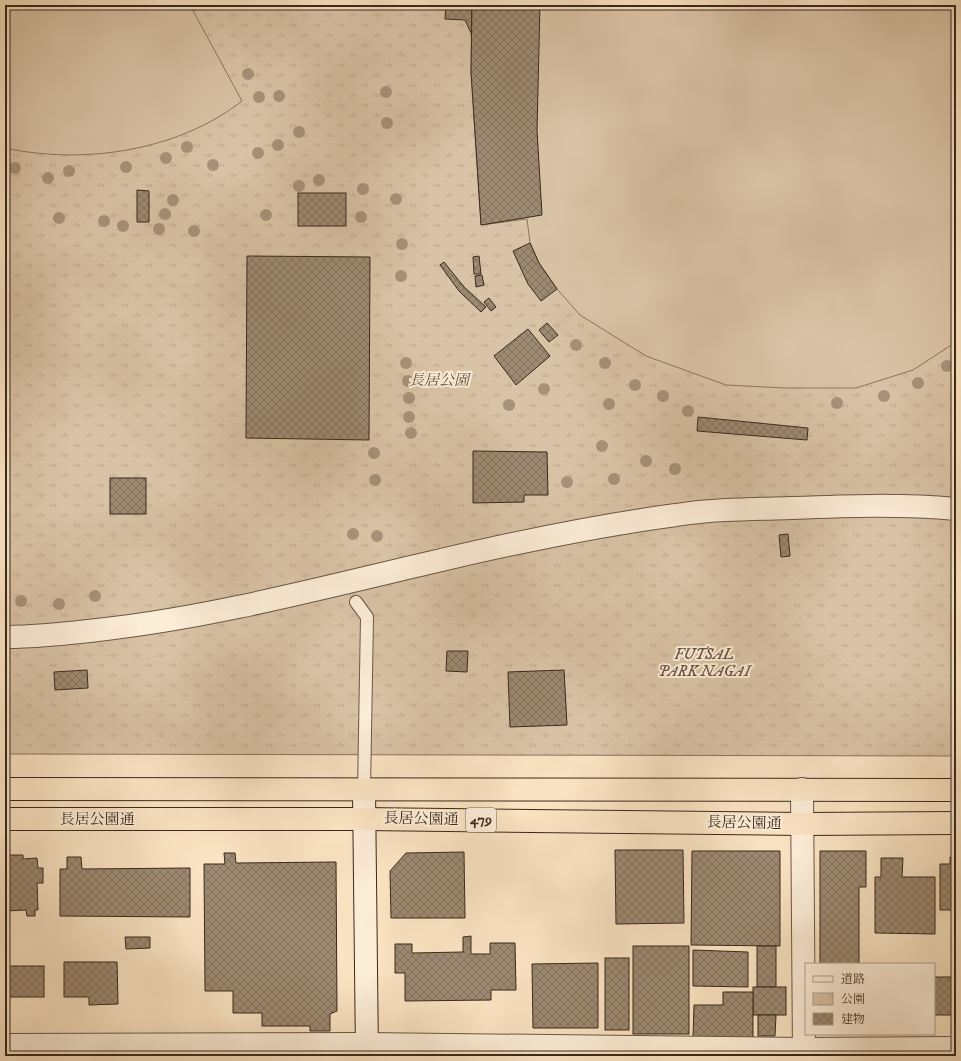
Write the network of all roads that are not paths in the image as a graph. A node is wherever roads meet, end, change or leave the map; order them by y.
1 (956, 509) edge
2 (356, 602) dead end
3 (5, 636) edge
4 (5, 789) edge
5 (802, 789) junction
6 (364, 790) junction
7 (956, 790) edge
8 (5, 819) edge
9 (364, 819) junction
10 (956, 823) edge
11 (802, 824) junction
12 (5, 1045) edge
13 (956, 1048) edge
14 (367, 1050) edge
15 (804, 1052) edge

1 - 3 street
2 - 6 lane
4 - 6 highway, 長居公園通 / 479
5 - 6 highway, 長居公園通 / 479
5 - 7 highway, 長居公園通 / 479
5 - 11 street
6 - 9 street
8 - 9 highway, 長居公園通 / 479
9 - 11 highway, 長居公園通 / 479
9 - 14 street
10 - 11 highway, 長居公園通 / 479
11 - 15 street
12 - 14 street
13 - 15 street
14 - 15 street

